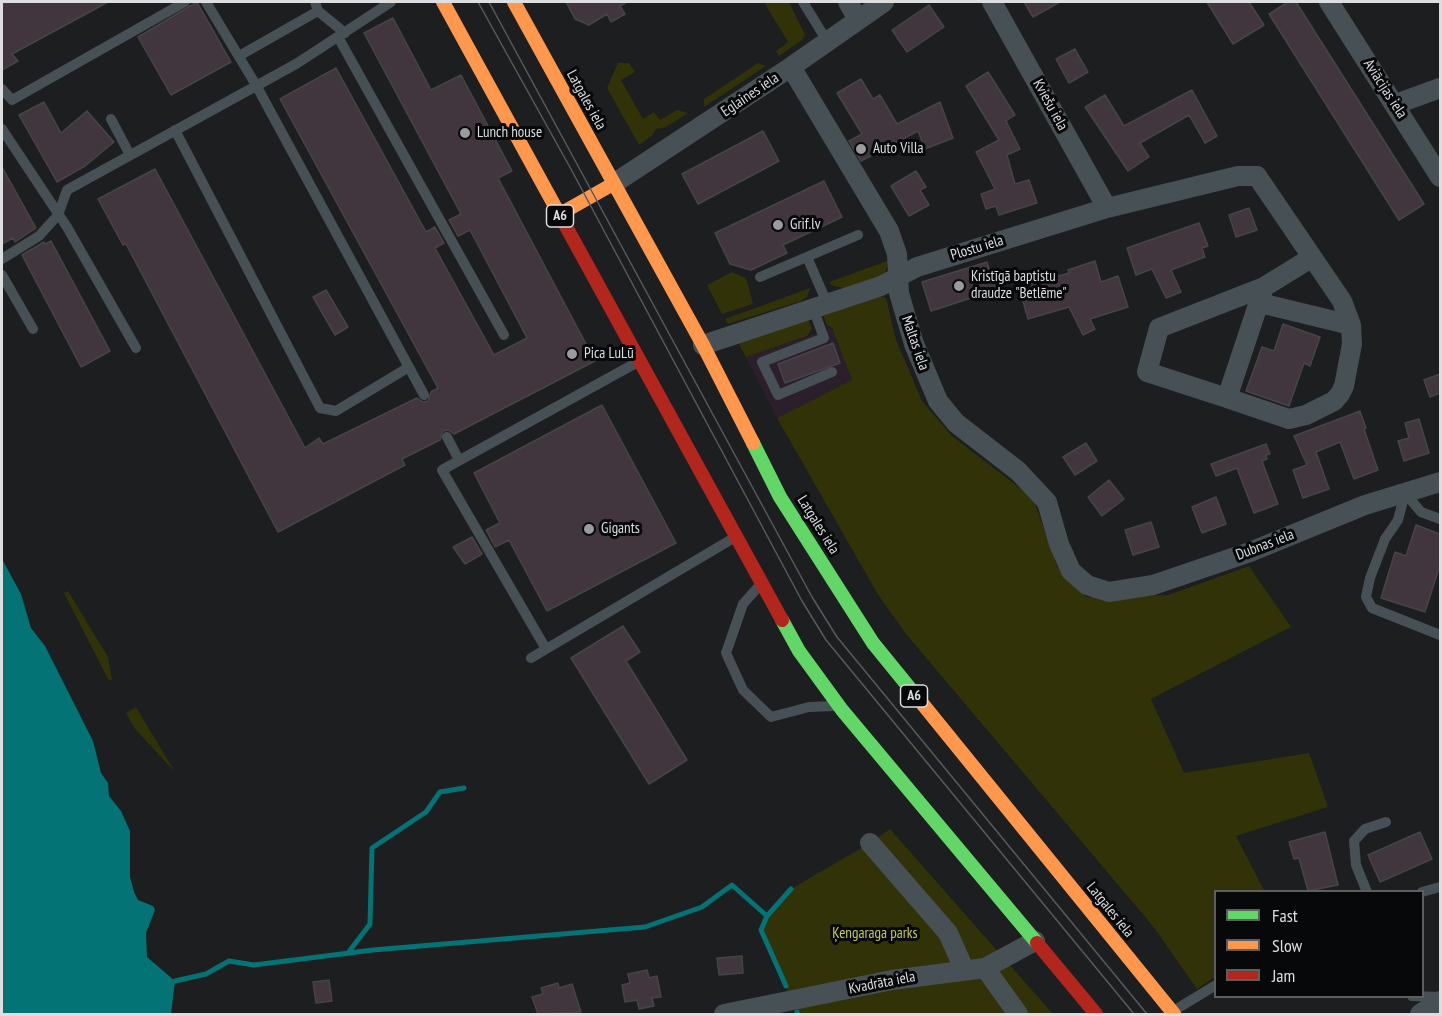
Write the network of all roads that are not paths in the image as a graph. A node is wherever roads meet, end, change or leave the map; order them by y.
1 (185, 2) edge
2 (391, 2) edge
3 (442, 2) edge
4 (514, 2) edge
5 (803, 2) edge
6 (848, 2) edge
7 (885, 2) edge
8 (992, 2) edge
9 (1329, 2) edge
10 (209, 3) edge
11 (317, 6) edge
12 (858, 20) junction
13 (342, 35) junction
14 (827, 41) junction
15 (239, 56) junction
16 (791, 67) junction
17 (256, 85) junction
18 (1440, 88) edge
19 (2, 89) edge
20 (1396, 104) junction
21 (111, 119) dead end
22 (2, 129) edge
23 (175, 130) junction
24 (130, 155) junction
25 (1440, 177) edge
26 (613, 184) junction
27 (1107, 208) junction
28 (560, 214) junction
29 (58, 215) junction
30 (858, 235) dead end
31 (807, 256) junction
32 (1311, 258) junction
33 (2, 259) edge
34 (2, 275) edge
35 (760, 277) dead end
36 (899, 277) junction
37 (1262, 295) junction
38 (820, 306) junction
39 (1351, 325) junction
40 (33, 329) dead end
41 (504, 335) dead end
42 (703, 345) junction
43 (136, 348) dead end
44 (641, 360) junction
45 (409, 367) junction
46 (832, 372) dead end
47 (424, 395) dead end
48 (1227, 398) junction
49 (447, 437) dead end
50 (459, 460) junction
51 (1440, 482) edge
52 (1405, 493) junction
53 (1440, 519) edge
54 (735, 537) junction
55 (761, 584) junction
56 (1087, 585) joint
57 (1438, 631) edge
58 (546, 649) junction
59 (531, 658) dead end
60 (842, 710) junction
61 (1386, 822) dead end
62 (870, 843) dead end
63 (1440, 887) edge
64 (1367, 890) edge
65 (1424, 891) edge
66 (1035, 941) junction
67 (985, 968) junction
68 (964, 969) junction
69 (1214, 987) edge
70 (1424, 997) edge
71 (1440, 999) edge
72 (1173, 1013) edge
73 (724, 1014) edge
74 (1018, 1014) edge
75 (1096, 1014) edge
76 (1420, 1014) edge

1 - 19 lane
2 - 13 lane
3 - 28 highway, A6
4 - 26 highway, Latgales iela / A6
5 - 14 lane
6 - 12 street
7 - 12 street, Eglaines iela
8 - 27 street, Kviešu iela
9 - 20 street, Aviācijas iela
10 - 15 lane
11 - 13 lane
11 - 15 lane
12 - 14 street, Eglaines iela
13 - 17 lane
13 - 41 lane
14 - 16 street, Eglaines iela
15 - 17 lane
16 - 26 street, Eglaines iela
16 - 36 street, Maltas iela
17 - 23 lane
17 - 45 lane
18 - 20 street
20 - 25 street, Aviācijas iela
21 - 24 lane
22 - 29 lane
23 - 24 lane
23 - 45 lane
24 - 29 lane
26 - 28 highway
26 - 42 highway, Latgales iela / A6
27 - 32 street, Plostu iela
27 - 36 street, Plostu iela
28 - 44 highway, A6
29 - 33 lane
29 - 43 lane
30 - 31 lane
31 - 35 lane
31 - 38 lane
32 - 37 street
32 - 39 street
34 - 40 lane
36 - 38 street, Plostu iela
36 - 56 street, Maltas iela
37 - 39 street
37 - 48 street
37 - 48 street
38 - 42 street, Plostu iela
38 - 46 lane
39 - 48 street
42 - 72 highway, Latgales iela / A6
44 - 50 lane
44 - 54 highway, A6
45 - 47 lane
49 - 50 lane
50 - 58 lane
51 - 52 street, Dubnas iela
52 - 53 lane
52 - 56 street, Dubnas iela
52 - 57 lane
54 - 55 highway, A6
54 - 58 lane
55 - 60 highway, A6
55 - 60 lane
58 - 59 lane
60 - 66 highway, A6
61 - 64 lane
62 - 68 street
63 - 65 lane
66 - 67 street, Kvadrāta iela
66 - 75 highway, A6
67 - 68 street, Kvadrāta iela
67 - 74 street
68 - 73 street, Kvadrāta iela
69 - 72 lane
70 - 71 lane
71 - 76 street

